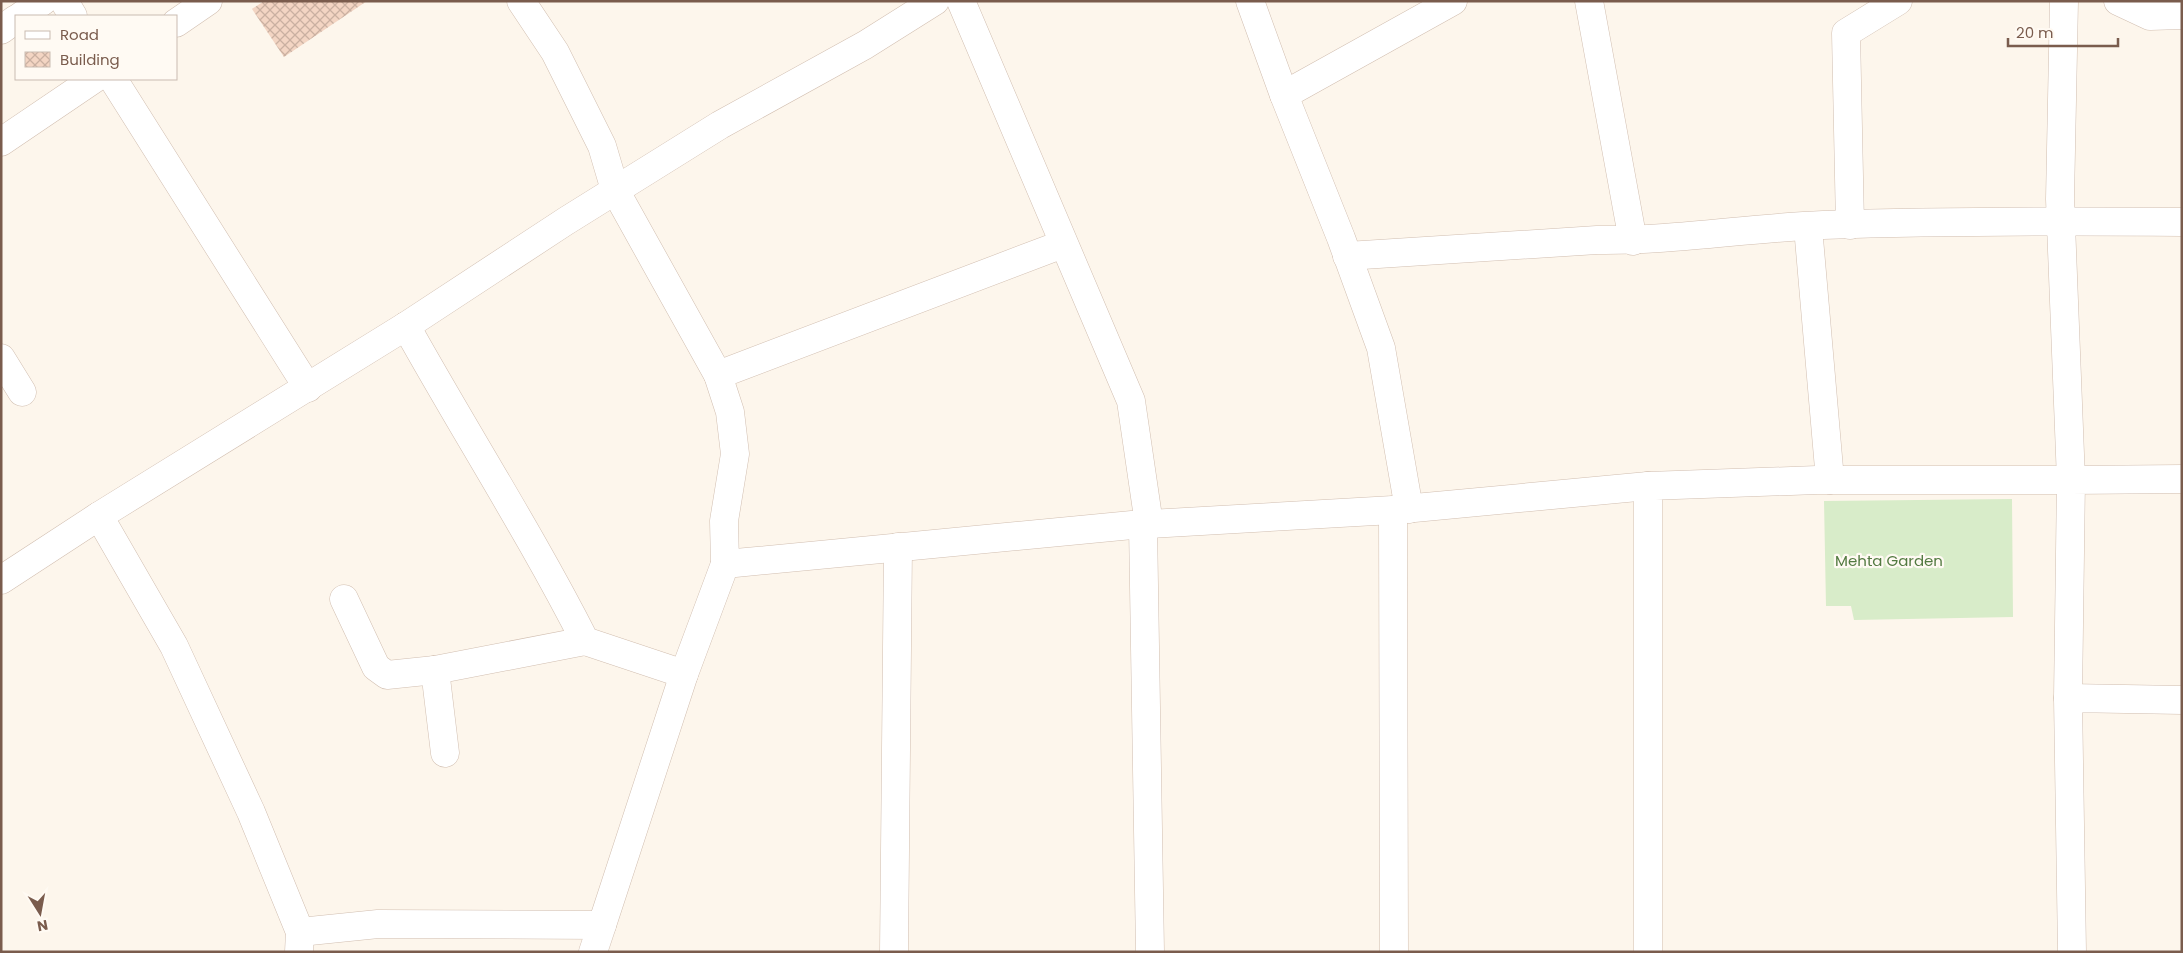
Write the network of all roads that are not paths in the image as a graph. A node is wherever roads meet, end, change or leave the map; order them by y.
1 (44, 1) edge
2 (64, 1) edge
3 (208, 1) edge
4 (521, 1) edge
5 (935, 1) edge
6 (961, 1) edge
7 (1250, 1) edge
8 (1453, 1) edge
9 (1589, 1) edge
10 (1898, 1) edge
11 (2064, 1) edge
12 (2118, 1) edge
13 (23, 15) edge
14 (72, 15) edge
15 (2182, 15) edge
16 (15, 20) edge
17 (178, 22) edge
18 (1, 30) edge
19 (93, 80) edge
20 (114, 80) edge
21 (1284, 95) junction
22 (1, 142) edge
23 (616, 190) junction
24 (2061, 221) junction
25 (2182, 222) edge
26 (1850, 225) junction
27 (1808, 226) junction
28 (1633, 241) junction
29 (1063, 244) junction
30 (1348, 256) junction
31 (406, 326) junction
32 (1, 358) edge
33 (718, 375) junction
34 (308, 388) junction
35 (22, 392) dead end
36 (1830, 480) junction
37 (2071, 480) junction
38 (2182, 480) edge
39 (1648, 486) junction
40 (1401, 509) junction
41 (99, 516) junction
42 (1146, 524) junction
43 (898, 547) junction
44 (725, 564) junction
45 (1, 580) edge
46 (344, 599) dead end
47 (585, 641) junction
48 (436, 670) junction
49 (684, 674) junction
50 (2068, 698) junction
51 (2182, 700) edge
52 (445, 753) dead end
53 (602, 925) junction
54 (300, 942) edge
55 (593, 952) edge
56 (894, 952) edge
57 (1150, 952) edge
58 (1394, 952) edge
59 (1648, 952) edge
60 (2072, 952) edge

1 - 13 street
2 - 14 street
3 - 17 street
4 - 23 street
5 - 23 street
6 - 29 street
7 - 21 street
8 - 21 street
9 - 28 street
10 - 26 street
11 - 24 street
12 - 15 street
16 - 18 street
19 - 22 street
20 - 34 street
21 - 30 street
23 - 31 street
23 - 33 street
24 - 25 street
24 - 26 street
24 - 37 street
26 - 27 street
27 - 28 street
27 - 36 street
28 - 30 street
29 - 33 street
29 - 42 street
30 - 40 street
31 - 34 street
31 - 47 street
32 - 35 street
33 - 44 street
34 - 41 street
36 - 37 street
36 - 39 street
37 - 38 street
37 - 50 street
39 - 40 street
39 - 59 street
40 - 42 street
40 - 58 street
41 - 45 street
41 - 54 street
42 - 43 street
42 - 57 street
43 - 44 street
43 - 56 street
44 - 49 street
46 - 48 street
47 - 48 street
47 - 49 street
48 - 52 street
49 - 53 street
50 - 51 street
50 - 60 street
53 - 54 street
53 - 55 street

